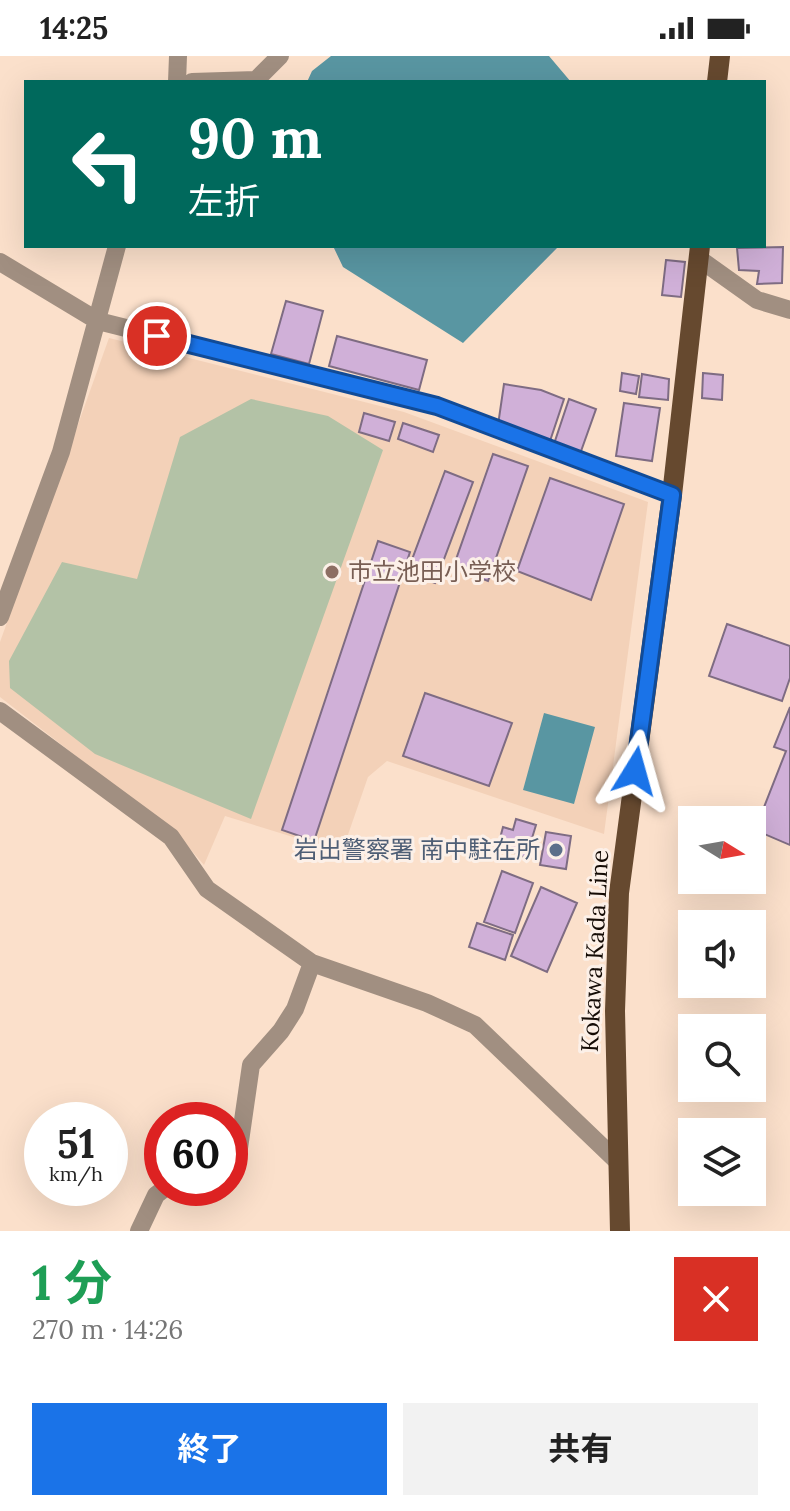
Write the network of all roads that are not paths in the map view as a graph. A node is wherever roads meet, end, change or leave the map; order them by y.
1 (178, 56) edge
2 (280, 56) edge
3 (720, 56) edge
4 (177, 80) edge
5 (256, 80) edge
6 (717, 80) edge
7 (116, 248) edge
8 (699, 252) edge
9 (0, 262) edge
10 (790, 310) edge
11 (98, 321) junction
12 (672, 495) junction
13 (0, 617) edge
14 (0, 711) edge
15 (312, 963) junction
16 (246, 1102) edge
17 (617, 1161) junction
18 (151, 1206) edge
19 (139, 1231) edge
20 (620, 1231) edge

1 - 4 street
2 - 5 street
3 - 6 main road
7 - 11 street
8 - 10 street
8 - 12 main road, Kokawa Kada Line
9 - 11 street
11 - 12 street
11 - 13 street
12 - 17 main road, Kokawa Kada Line
14 - 15 street
15 - 16 street
15 - 17 street
17 - 20 main road, Kokawa Kada Line
18 - 19 street

